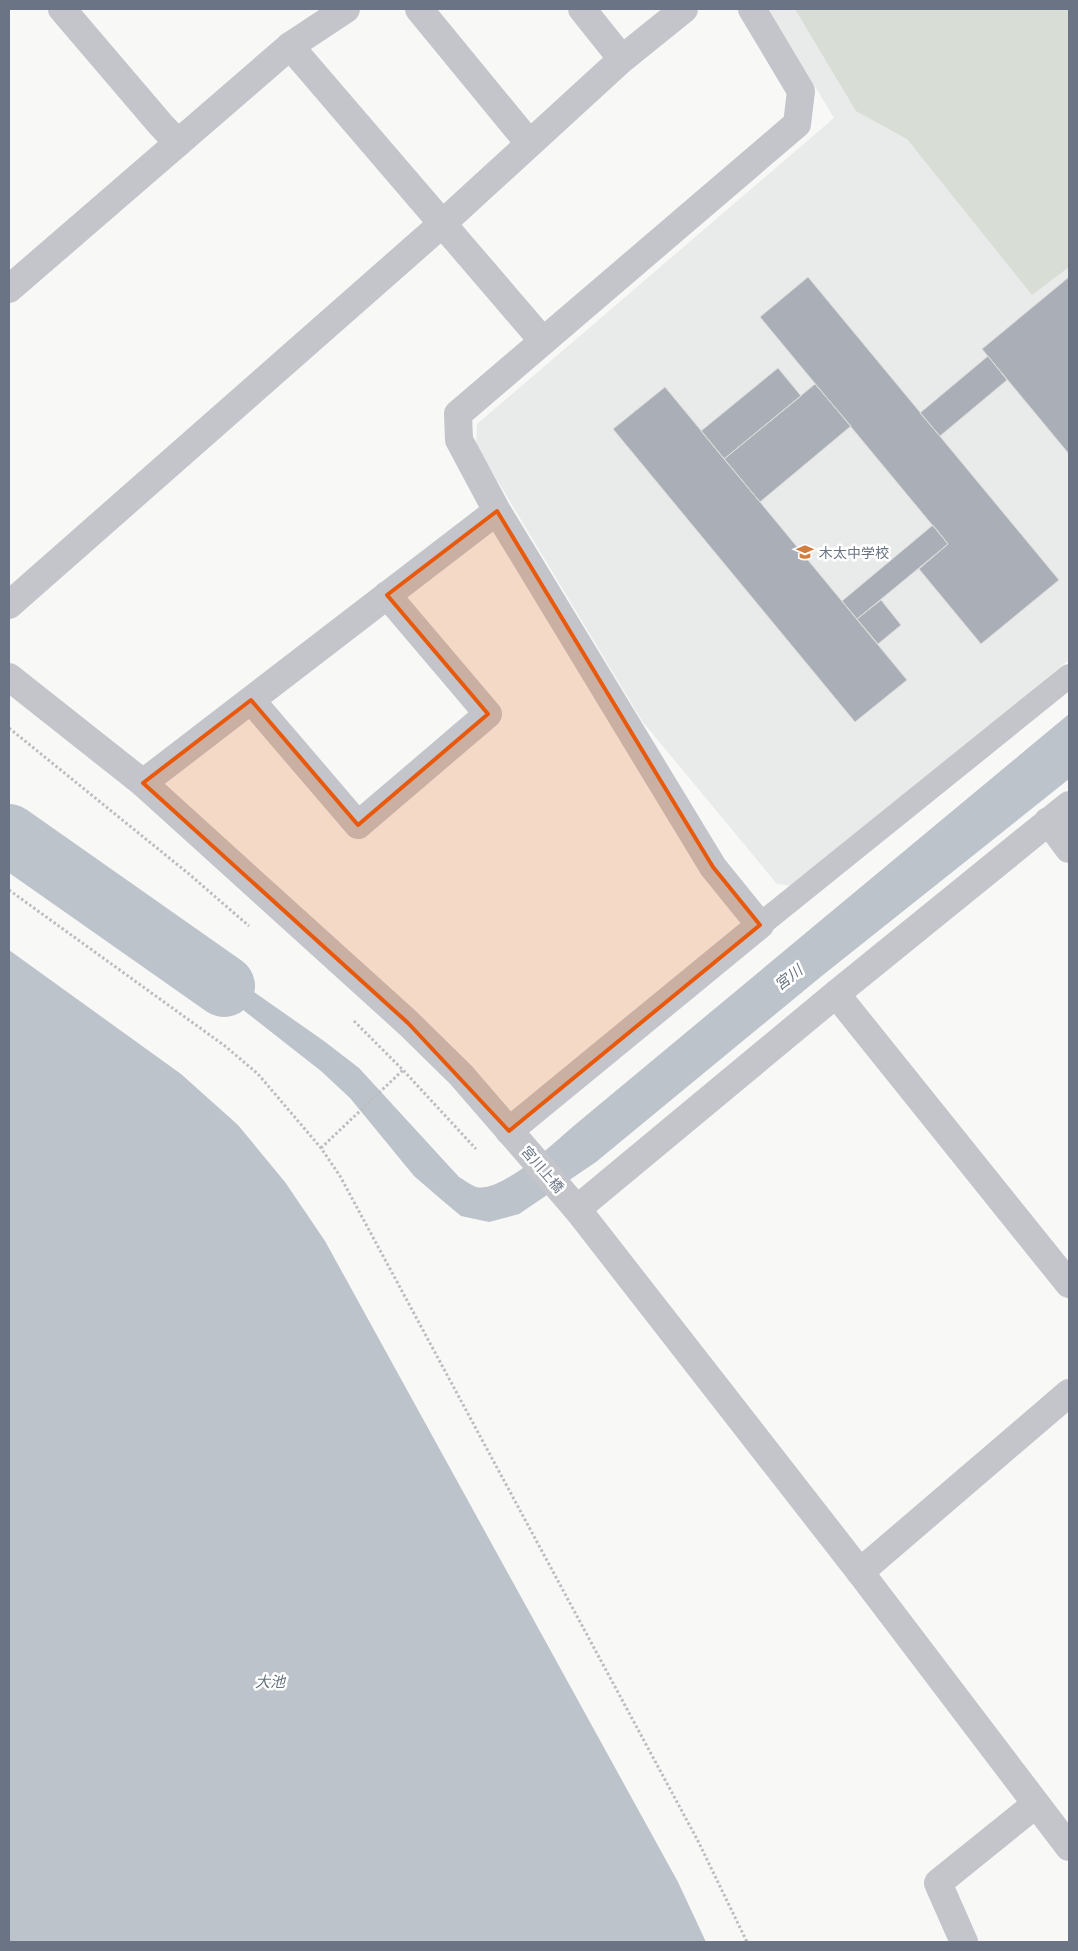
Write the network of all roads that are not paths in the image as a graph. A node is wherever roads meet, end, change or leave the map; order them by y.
1 (62, 9) edge
2 (346, 9) edge
3 (419, 9) edge
4 (582, 9) edge
5 (684, 9) edge
6 (752, 9) edge
7 (290, 46) junction
8 (622, 60) junction
9 (178, 143) junction
10 (529, 143) junction
11 (443, 223) junction
12 (10, 285) edge
13 (544, 342) junction
14 (497, 511) junction
15 (387, 595) junction
16 (9, 605) edge
17 (1069, 676) edge
18 (9, 678) edge
19 (251, 700) junction
20 (143, 783) junction
21 (1069, 805) edge
22 (1048, 821) junction
23 (1069, 848) edge
24 (760, 925) junction
25 (836, 994) junction
26 (514, 1136) junction
27 (572, 1202) junction
28 (1069, 1284) edge
29 (1069, 1394) edge
30 (860, 1572) junction
31 (1036, 1804) junction
32 (1069, 1847) edge
33 (964, 1942) edge

1 - 9 street
2 - 7 street
3 - 10 street
4 - 8 street
5 - 8 street
6 - 13 street
7 - 9 street
7 - 11 street
8 - 10 street
9 - 12 street
10 - 11 street
11 - 13 street
11 - 16 street
13 - 14 street
14 - 15 street
14 - 24 street
15 - 19 street
15 - 19 street
17 - 24 street
18 - 20 street, 宮川上橋
19 - 20 street
20 - 26 street, 宮川上橋
21 - 22 street
22 - 23 street
22 - 25 street
24 - 26 street
25 - 27 street
25 - 28 street
26 - 27 street, 宮川上橋
27 - 30 street, 宮川上橋
29 - 30 street
30 - 31 street, 宮川上橋
31 - 32 street, 宮川上橋
31 - 33 street

